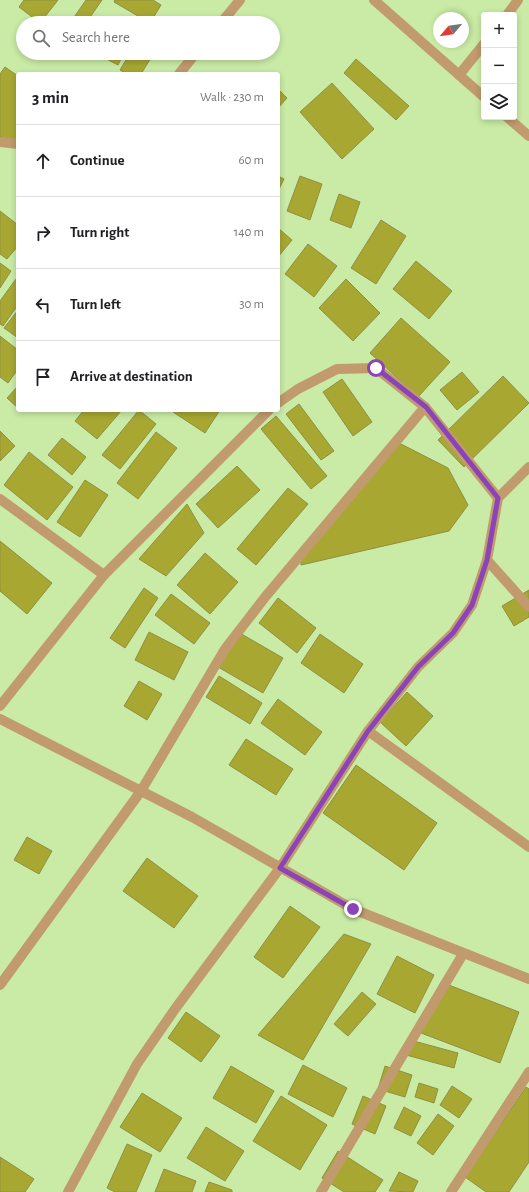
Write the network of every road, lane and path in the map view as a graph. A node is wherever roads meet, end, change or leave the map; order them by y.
1 (240, 0) edge
2 (374, 0) edge
3 (518, 0) edge
4 (509, 12) edge
5 (227, 16) edge
6 (481, 48) edge
7 (190, 60) edge
8 (181, 72) edge
9 (459, 75) junction
10 (481, 94) edge
11 (510, 120) edge
12 (529, 136) edge
13 (0, 142) edge
14 (16, 144) edge
15 (280, 402) edge
16 (426, 407) junction
17 (267, 412) edge
18 (529, 467) edge
19 (0, 498) edge
20 (498, 498) junction
21 (487, 560) junction
22 (104, 575) junction
23 (529, 607) edge
24 (0, 706) edge
25 (0, 719) edge
26 (368, 731) junction
27 (141, 791) junction
28 (529, 847) edge
29 (280, 868) junction
30 (463, 954) junction
31 (529, 979) edge
32 (0, 984) edge
33 (529, 1072) edge
34 (68, 1192) edge
35 (321, 1192) edge
36 (451, 1192) edge

1 - 5 street
2 - 9 street
3 - 4 street
6 - 9 street
7 - 8 street
9 - 10 street
11 - 12 street
13 - 14 street
15 - 16 street
16 - 20 street
16 - 27 street
17 - 22 street
18 - 20 street
19 - 22 street
20 - 21 street
21 - 23 street
21 - 26 street
22 - 24 street
25 - 27 street
26 - 28 street
26 - 29 street
27 - 29 street
27 - 32 street
29 - 30 street
29 - 34 street
30 - 31 street
30 - 35 street
33 - 36 street

